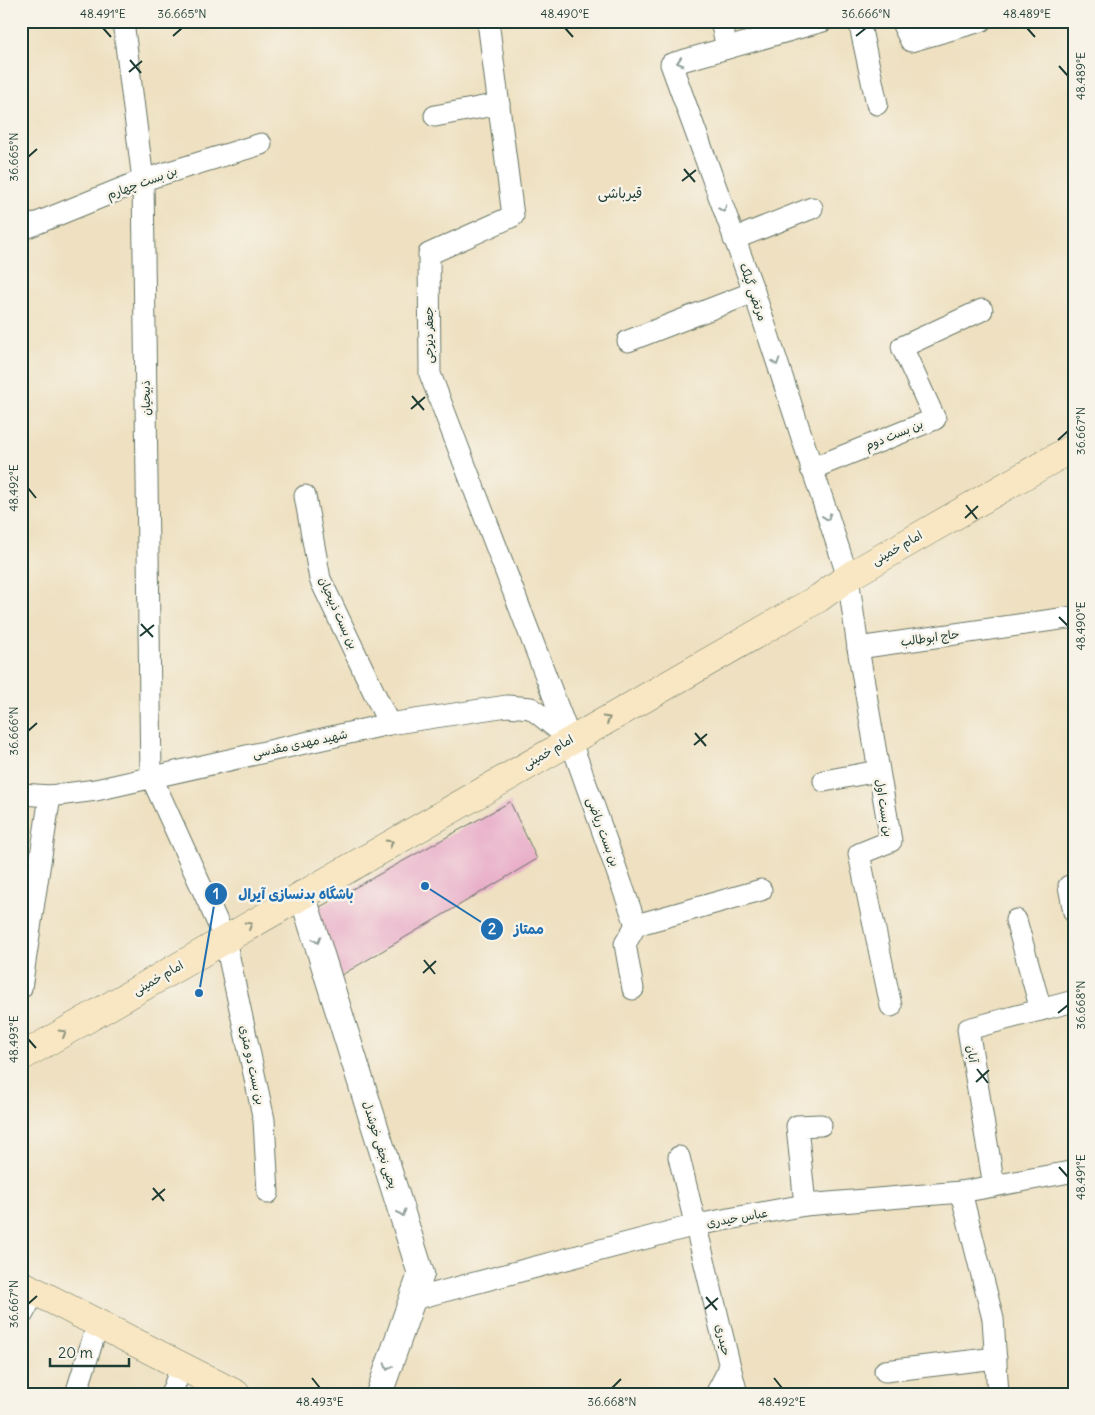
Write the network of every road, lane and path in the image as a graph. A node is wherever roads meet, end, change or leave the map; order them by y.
1 (123, 21) edge
2 (488, 21) edge
3 (721, 21) edge
4 (823, 21) edge
5 (859, 21) edge
6 (902, 21) edge
7 (981, 21) edge
8 (727, 48) junction
9 (499, 104) junction
10 (877, 104) dead end
11 (435, 116) dead end
12 (261, 144) dead end
13 (143, 180) junction
14 (812, 208) dead end
15 (25, 228) dead end
16 (734, 239) junction
17 (754, 292) junction
18 (982, 310) dead end
19 (628, 341) dead end
20 (1074, 447) edge
21 (811, 470) junction
22 (305, 496) dead end
23 (848, 577) junction
24 (1074, 617) edge
25 (858, 648) junction
26 (390, 724) junction
27 (570, 739) junction
28 (878, 772) junction
29 (151, 776) junction
30 (824, 780) dead end
31 (21, 794) edge
32 (50, 796) junction
33 (1069, 886) dead end
34 (761, 890) dead end
35 (302, 894) junction
36 (1074, 912) edge
37 (1016, 920) dead end
38 (636, 925) junction
39 (225, 939) junction
40 (21, 988) edge
41 (633, 989) dead end
42 (1074, 1001) edge
43 (891, 1006) dead end
44 (1041, 1010) junction
45 (21, 1057) edge
46 (821, 1125) dead end
47 (679, 1158) dead end
48 (1070, 1172) dead end
49 (994, 1186) junction
50 (268, 1192) dead end
51 (961, 1192) junction
52 (805, 1205) junction
53 (696, 1225) junction
54 (25, 1296) edge
55 (410, 1300) junction
56 (98, 1323) junction
57 (996, 1358) junction
58 (182, 1366) junction
59 (730, 1367) junction
60 (885, 1370) dead end
61 (76, 1394) edge
62 (171, 1394) edge
63 (236, 1394) edge
64 (379, 1394) edge
65 (716, 1394) edge
66 (738, 1394) edge
67 (998, 1394) edge

1 - 13 street, ذبیحیان
2 - 9 street, جعفر دیزجی
3 - 8 street
4 - 8 street
5 - 10 street
6 - 7 street
8 -> 16 street, مرتضی گیلک
9 - 11 street
9 - 27 street, جعفر دیزجی
12 - 13 street, بن بست چهارم
13 - 15 street, بن بست چهارم
13 - 29 street, ذبیحیان
14 - 16 street
16 - 17 street, مرتضی گیلک
17 - 19 street
17 -> 21 street, مرتضی گیلک
18 - 21 street, بن بست دوم
20 - 23 main road, امام خمینی
21 -> 23 street, مرتضی گیلک
22 - 26 street, بن بست ذبیحیان
23 - 25 street
27 -> 23 main road, امام خمینی
24 - 25 street, حاج ابوطالب
25 - 28 street, بن بست اول
26 - 27 street, شهید مهدی مقدسی
26 - 29 street, شهید مهدی مقدسی
35 -> 27 main road, امام خمینی
27 - 38 street, بن بست ریاضی
28 - 30 street
28 - 43 street, بن بست اول
29 - 32 street, شهید مهدی مقدسی
29 - 39 street, بن بست دو متری
31 - 32 street, شهید مهدی مقدسی
32 - 40 street
33 - 36 street
34 - 38 street
39 -> 35 main road, امام خمینی
35 -> 55 street, یحیی نجفی خوشدل
37 - 44 street
38 - 41 street
45 -> 39 main road, امام خمینی
39 - 50 street, بن بست دو متری
42 - 44 street, آبان
44 - 49 street, آبان
46 - 52 street
47 - 53 street, حیدری
48 - 49 street, عباس حیدری
49 - 51 street, عباس حیدری
51 - 52 street, عباس حیدری
51 - 57 street
52 - 53 street, عباس حیدری
53 - 55 street, عباس حیدری
53 - 59 street, حیدری
54 - 56 main road
55 -> 64 street, یحیی نجفی خوشدل
56 - 58 main road
56 - 61 street
57 - 60 street
57 - 67 street
58 - 62 street
58 - 63 main road
59 - 65 street, حیدری
59 - 66 street

